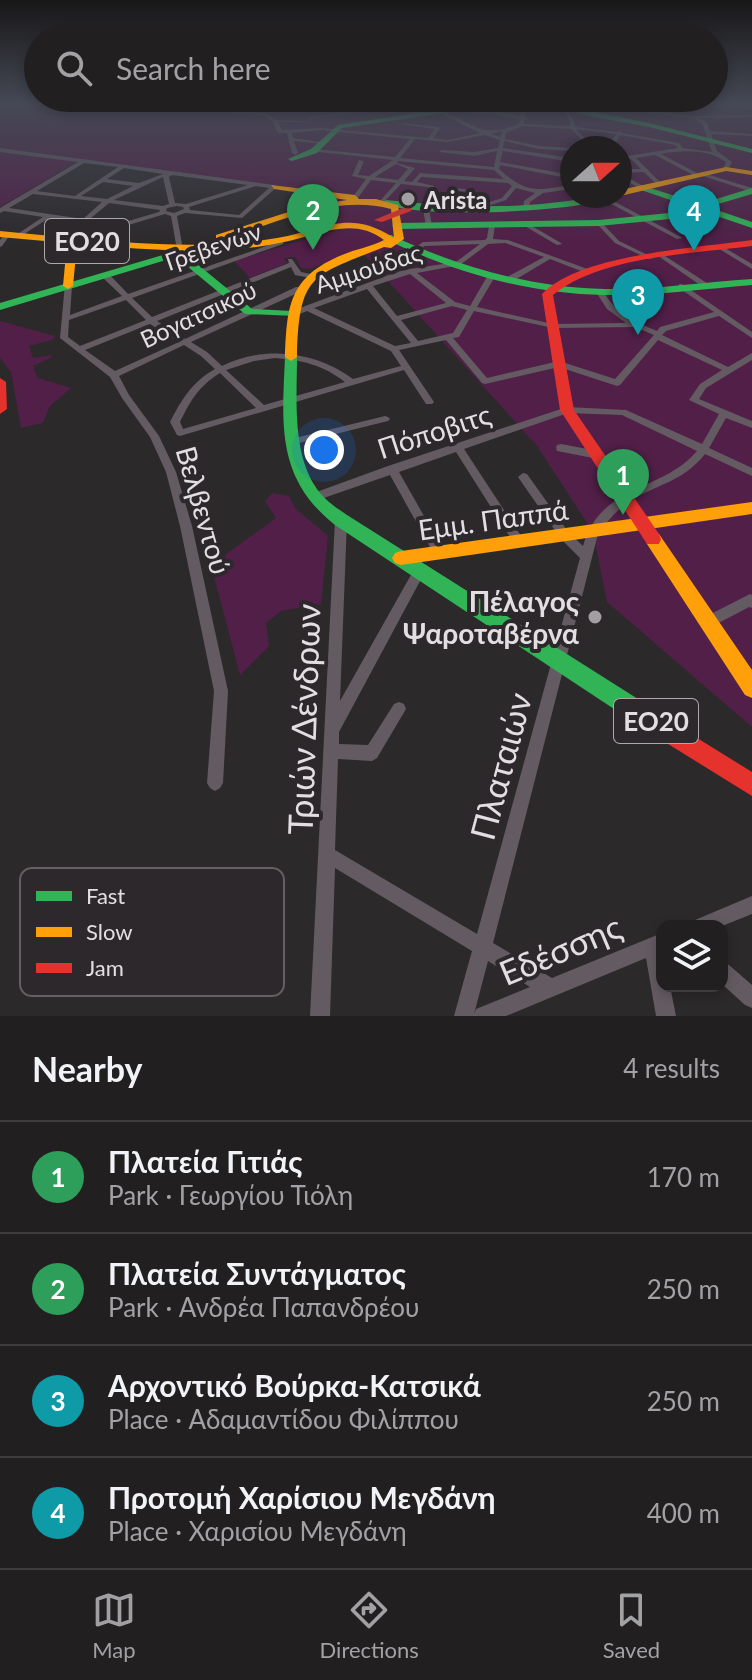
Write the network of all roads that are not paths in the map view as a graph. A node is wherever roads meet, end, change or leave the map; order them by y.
1 (11, 151) edge
2 (293, 151) edge
3 (337, 151) edge
4 (352, 151) edge
5 (403, 151) edge
6 (488, 151) edge
7 (501, 151) edge
8 (517, 151) edge
9 (666, 151) edge
10 (720, 151) edge
11 (442, 152) joint
12 (656, 153) junction
13 (352, 155) junction
14 (632, 156) edge
15 (560, 158) edge
16 (82, 161) junction
17 (361, 161) dead end
18 (395, 161) junction
19 (435, 163) junction
20 (632, 165) edge
21 (498, 166) junction
22 (122, 167) junction
23 (726, 169) junction
24 (171, 173) junction
25 (752, 173) edge
26 (699, 174) junction
27 (560, 175) edge
28 (632, 176) edge
29 (632, 176) edge
30 (370, 178) junction
31 (101, 180) junction
32 (483, 180) junction
33 (648, 180) junction
34 (400, 182) junction
35 (513, 183) junction
36 (413, 184) junction
37 (139, 185) junction
38 (266, 186) junction
39 (632, 187) edge
40 (560, 188) edge
41 (449, 190) dead end
42 (752, 190) edge
43 (31, 192) junction
44 (538, 192) junction
45 (75, 198) junction
46 (336, 198) junction
47 (355, 198) junction
48 (473, 200) junction
49 (108, 202) junction
50 (172, 205) junction
51 (707, 207) junction
52 (186, 208) junction
53 (427, 208) junction
54 (574, 208) edge
55 (629, 208) edge
56 (2, 210) edge
57 (163, 210) junction
58 (49, 215) junction
59 (174, 215) junction
60 (644, 218) junction
61 (85, 221) junction
62 (387, 222) junction
63 (529, 222) junction
64 (243, 223) junction
65 (599, 223) junction
66 (752, 225) edge
67 (429, 226) junction
68 (486, 230) junction
69 (6, 238) edge
70 (679, 238) dead end
71 (72, 240) junction
72 (281, 240) junction
73 (506, 241) junction
74 (752, 243) edge
75 (197, 244) junction
76 (416, 249) junction
77 (723, 249) junction
78 (538, 253) junction
79 (548, 258) junction
80 (657, 258) junction
81 (458, 264) junction
82 (200, 271) junction
83 (410, 271) junction
84 (589, 271) junction
85 (750, 274) edge
86 (105, 275) junction
87 (492, 275) junction
88 (510, 279) junction
89 (368, 285) junction
90 (706, 285) junction
91 (68, 286) junction
92 (682, 286) junction
93 (550, 288) junction
94 (224, 292) junction
95 (600, 292) junction
96 (304, 295) junction
97 (127, 297) junction
98 (452, 304) junction
99 (3, 306) edge
100 (470, 308) junction
101 (249, 312) junction
102 (720, 313) junction
103 (65, 319) junction
104 (395, 319) junction
105 (151, 321) junction
106 (633, 325) junction
107 (553, 326) junction
108 (658, 335) junction
109 (752, 336) edge
110 (448, 337) junction
111 (186, 342) junction
112 (416, 344) junction
113 (80, 349) junction
114 (394, 349) junction
115 (292, 356) junction
116 (752, 356) edge
117 (559, 364) junction
118 (405, 367) junction
119 (222, 369) junction
120 (726, 369) junction
121 (114, 375) junction
122 (352, 383) junction
123 (0, 385) edge
124 (293, 400) junction
125 (429, 402) dead end
126 (0, 409) edge
127 (263, 409) junction
128 (567, 410) junction
129 (724, 413) junction
130 (385, 419) dead end
131 (752, 425) edge
132 (295, 441) junction
133 (458, 448) junction
134 (561, 448) dead end
135 (705, 448) junction
136 (598, 455) junction
137 (392, 469) junction
138 (752, 472) edge
139 (523, 477) dead end
140 (315, 497) junction
141 (624, 498) junction
142 (752, 508) edge
143 (341, 520) junction
144 (642, 525) junction
145 (593, 532) junction
146 (565, 536) junction
147 (519, 542) junction
148 (434, 553) junction
149 (587, 557) junction
150 (401, 558) junction
151 (420, 570) junction
152 (751, 601) edge
153 (708, 622) junction
154 (560, 659) junction
155 (752, 688) edge
156 (399, 709) dead end
157 (332, 729) junction
158 (331, 751) junction
159 (215, 783) dead end
160 (752, 785) edge
161 (327, 854) junction
162 (752, 905) edge
163 (716, 920) edge
164 (656, 945) edge
165 (482, 946) junction
166 (728, 977) edge
167 (550, 988) junction
168 (663, 992) edge
169 (752, 998) edge
170 (320, 1016) edge
171 (464, 1016) edge
172 (483, 1016) edge
173 (666, 1016) edge

1 - 16 street
2 - 38 main road
3 - 13 street
4 - 13 street
5 - 18 street
6 - 11 street
7 - 21 street
8 - 15 street
9 - 12 street
10 - 23 street
11 - 19 street
12 - 14 street
12 - 26 street
13 - 18 street
16 - 22 street
16 - 43 street
17 - 30 street
18 - 19 street
18 - 30 street
18 - 34 street
19 - 21 street
20 - 33 street
21 - 27 street
21 - 35 street
22 - 24 street
22 - 31 street
23 - 25 main road
23 - 26 main road
24 - 37 street
24 - 38 street
24 - 50 street
26 - 33 main road
26 - 42 street
28 - 33 street
29 - 33 street
30 - 34 street
30 - 47 street
31 - 37 street
31 - 45 street
32 - 35 street
32 - 36 street
32 - 48 street
33 - 39 main road
33 - 51 main road
34 - 36 street
34 - 62 street
35 - 44 street
35 - 48 street
36 - 53 street
37 - 49 street
38 - 46 main road
38 - 52 street
38 - 64 street
40 - 44 street
41 - 48 street
42 - 51 main road
43 - 45 street
43 - 56 street
44 - 63 street
45 - 49 street
46 - 47 main road, ΕΟ20
46 - 64 main road, ΕΟ20
47 - 62 main road, ΕΟ20
48 - 53 main road
48 - 63 main road
49 - 57 street
49 - 61 street
50 - 52 street
50 - 57 street
51 - 60 main road
51 - 66 main road
52 - 59 street
52 - 64 street
53 - 62 main road
53 - 67 street
54 - 63 main road
55 - 60 street
56 - 58 street
57 - 59 street
57 - 71 street
58 - 61 street
58 - 69 street
59 - 75 street
60 - 65 main road
60 - 70 street
61 - 71 street
62 - 67 main road
62 - 72 main road, ΕΟ20
62 - 76 main road
62 - 96 main road
63 - 65 main road
63 - 68 main road
63 - 73 street
63 - 78 street
64 - 75 main road, ΕΟ20
64 - 75 main road, ΕΟ20
65 - 80 street
67 - 68 main road
68 - 73 street
68 - 76 street
68 - 81 street
69 - 71 main road, ΕΟ20
71 - 75 main road, ΕΟ20
71 - 91 main road
72 - 75 main road, ΕΟ20
72 - 82 street, Γρεβενών
73 - 78 street
74 - 77 main road
75 - 82 main road
75 - 86 main road
76 - 81 main road
77 - 80 main road
77 - 85 street
78 - 79 street
79 - 84 street
79 - 88 street
80 - 84 main road
80 - 90 street
81 - 83 street, Αμμούδας
81 - 87 main road
82 - 94 main road
82 - 97 street, Γρεβενών
83 - 89 street, Αμμούδας
83 - 98 street
84 - 93 main road
85 - 90 main road
86 - 91 main road
86 - 97 street
87 - 88 main road
87 - 100 street
88 - 93 main road
89 - 96 street, Αμμούδας
89 - 104 street
90 - 92 main road
91 - 99 main road
91 - 103 street
92 - 95 main road
92 - 102 street
93 - 95 main road
93 - 107 main road
94 - 96 street
94 - 101 main road
94 - 105 street
95 - 106 street
96 - 101 main road
96 - 101 street, Βογατσικού
96 - 114 street
96 - 115 main road, ΕΟ20
97 - 103 street, Γρεβενών
97 - 105 street
98 - 100 street
98 - 104 street
100 - 107 street
100 - 110 street
101 - 111 street, Βογατσικού
102 - 108 street
102 - 109 street
103 - 113 street, Βελβεντού
104 - 112 street
105 - 111 street
105 - 113 street
106 - 107 street
106 - 108 street
107 - 117 main road
108 - 117 street
108 - 120 street
110 - 112 street
110 - 117 street
111 - 119 street
111 - 121 street, Βογατσικού
112 - 114 street
113 - 121 street, Βελβεντού
114 - 118 street
115 - 119 street
115 - 122 street
115 - 124 main road, ΕΟ20
116 - 120 street
117 - 128 main road
118 - 122 street
118 - 125 street
119 - 127 street
119 - 127 street
120 - 129 street
121 - 159 street, Βελβεντού
122 - 124 street
123 - 126 main road
124 - 127 street
124 - 132 main road, ΕΟ20
128 - 133 street, Πόποβιτς
128 - 135 street
128 - 136 main road
129 - 131 street
129 - 135 street
130 - 132 street
132 - 140 main road, ΕΟ20
133 - 137 street, Πόποβιτς
133 - 147 street
134 - 136 street
135 - 138 street
135 - 141 street
136 - 141 main road
137 - 140 street, Πόποβιτς
137 - 148 street
139 - 146 street
140 - 143 main road, ΕΟ20
141 - 144 main road
141 - 145 street, Εμμ. Παππά
142 - 144 main road, Εμμ. Παππά
143 - 150 main road, ΕΟ20
143 - 157 street, Τριών Δένδρων
144 - 145 main road, Εμμ. Παππά
144 - 153 main road
145 - 146 main road, Εμμ. Παππά
145 - 149 street, Πλαταιών
146 - 147 main road, Εμμ. Παππά
146 - 149 street
147 - 148 main road, Εμμ. Παππά
148 - 150 main road, Εμμ. Παππά
148 - 151 main road
149 - 154 street, Πλαταιών
150 - 151 main road, ΕΟ20
151 - 154 main road, ΕΟ20
151 - 157 street
152 - 153 street
153 - 155 main road
154 - 160 main road, ΕΟ20
154 - 165 street, Πλαταιών
156 - 158 street
157 - 158 street, Τριών Δένδρων
158 - 161 street, Τριών Δένδρων
161 - 165 street
161 - 170 street, Τριών Δένδρων
162 - 163 street
164 - 167 street, Εδέσσης
165 - 167 street
165 - 171 street, Πλαταιών
166 - 169 street
167 - 172 street, Εδέσσης
168 - 173 street

